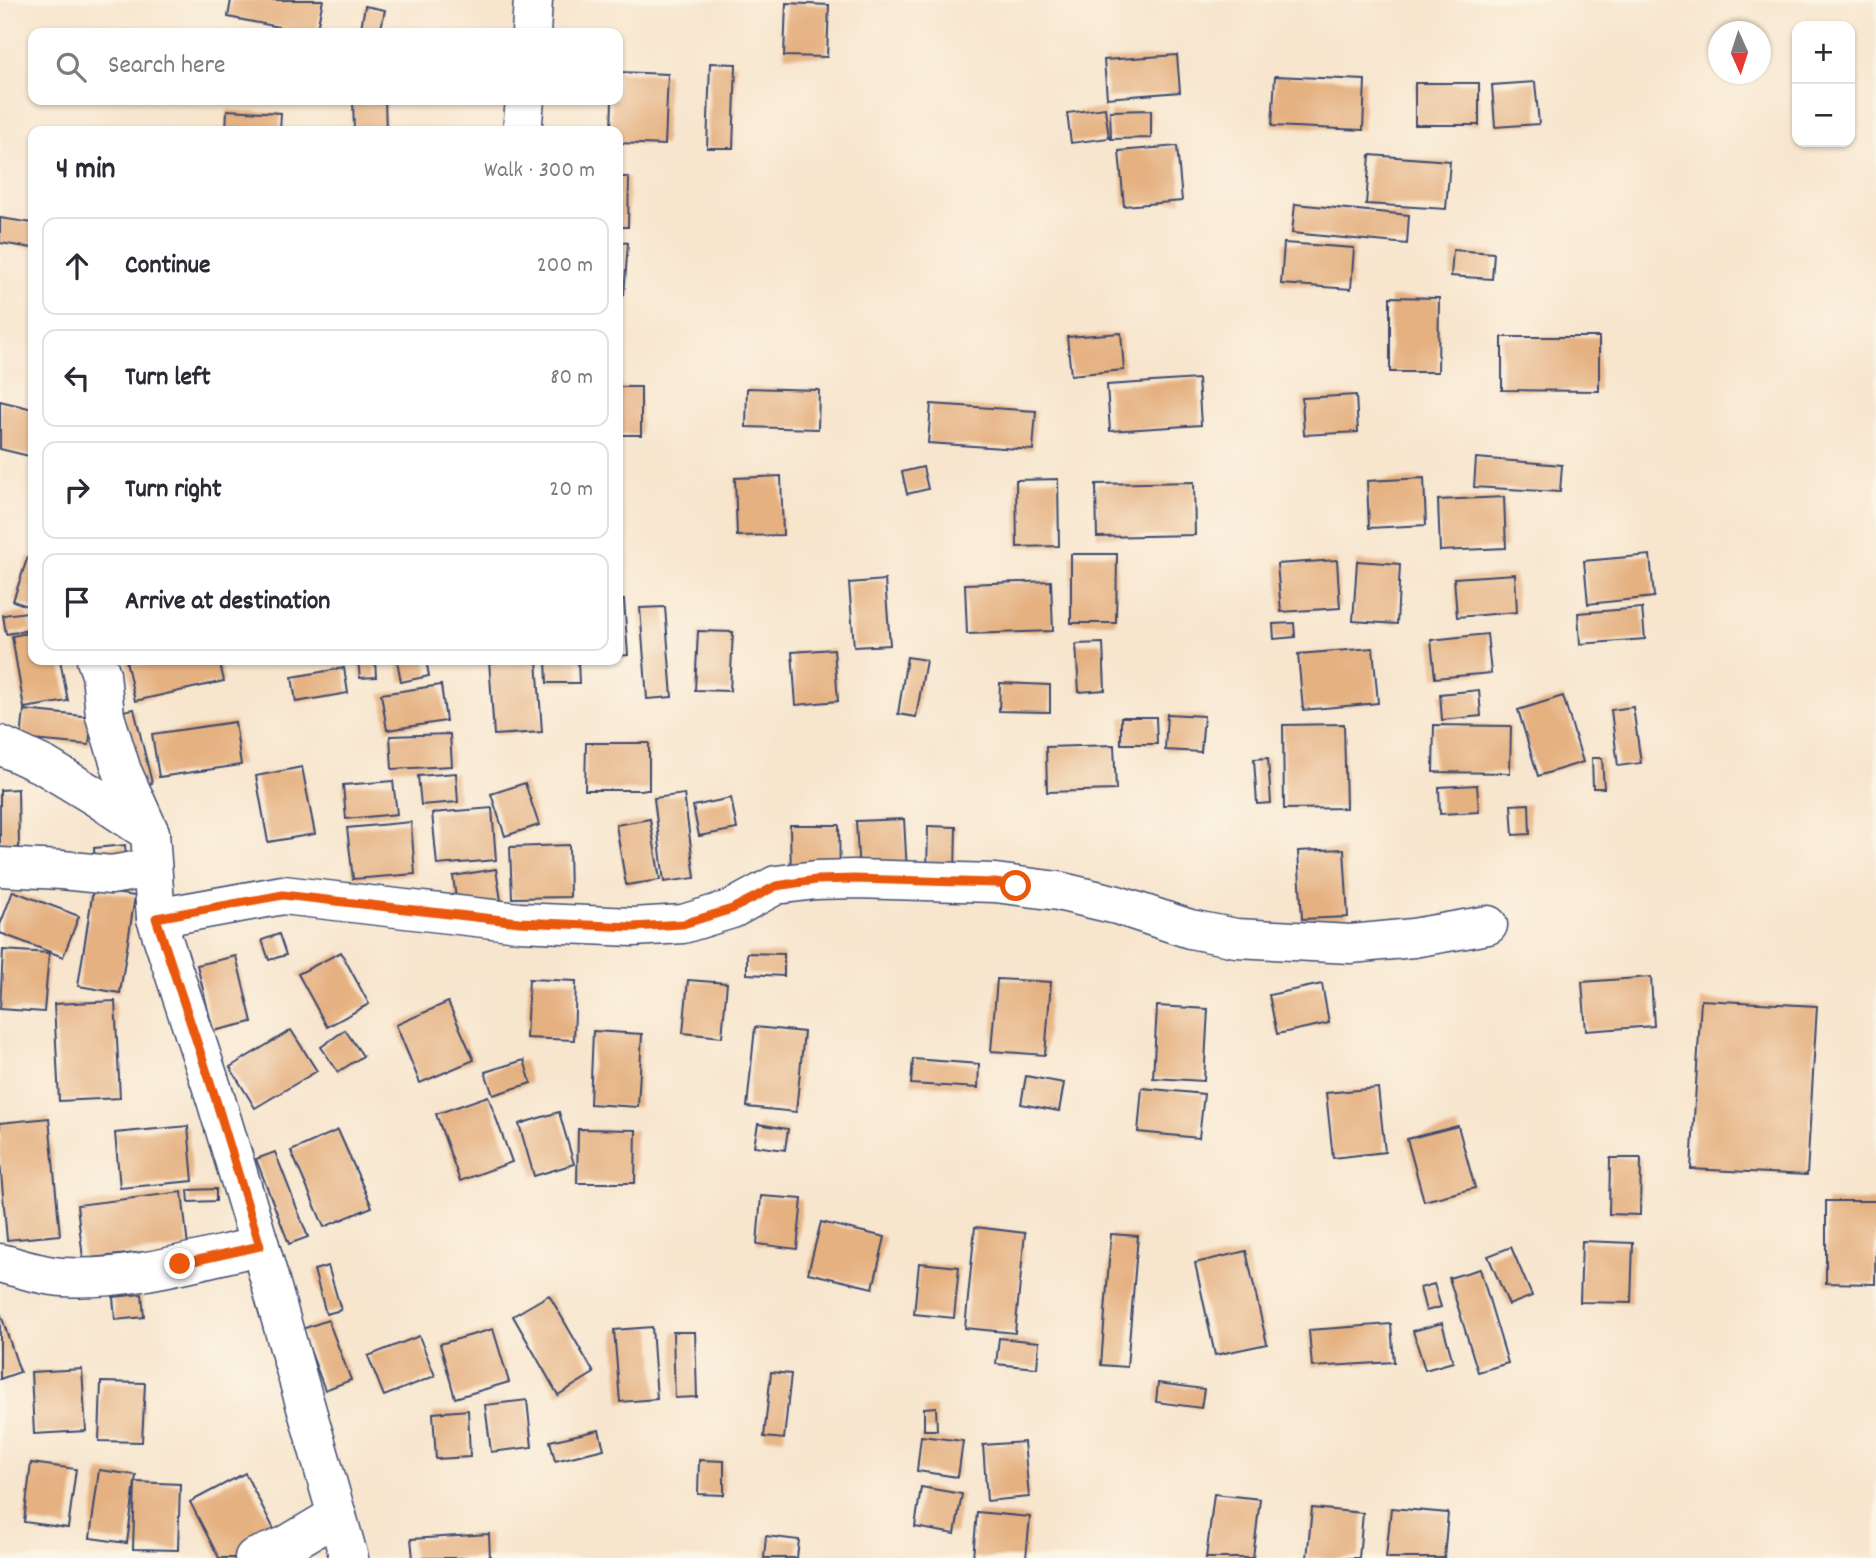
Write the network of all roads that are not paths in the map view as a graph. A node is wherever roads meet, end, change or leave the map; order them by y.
1 (533, 0) edge
2 (531, 28) edge
3 (525, 105) edge
4 (522, 126) edge
5 (98, 665) edge
6 (0, 745) edge
7 (151, 850) junction
8 (0, 867) edge
9 (156, 918) junction
10 (1488, 925) dead end
11 (260, 1246) junction
12 (0, 1263) edge
13 (337, 1515) junction
14 (254, 1558) edge
15 (349, 1558) edge

1 - 2 street
3 - 4 street
5 - 7 street
6 - 7 street
7 - 8 street
7 - 9 street
9 - 10 street
9 - 11 street
11 - 12 street
11 - 13 street
13 - 14 street
13 - 15 street

